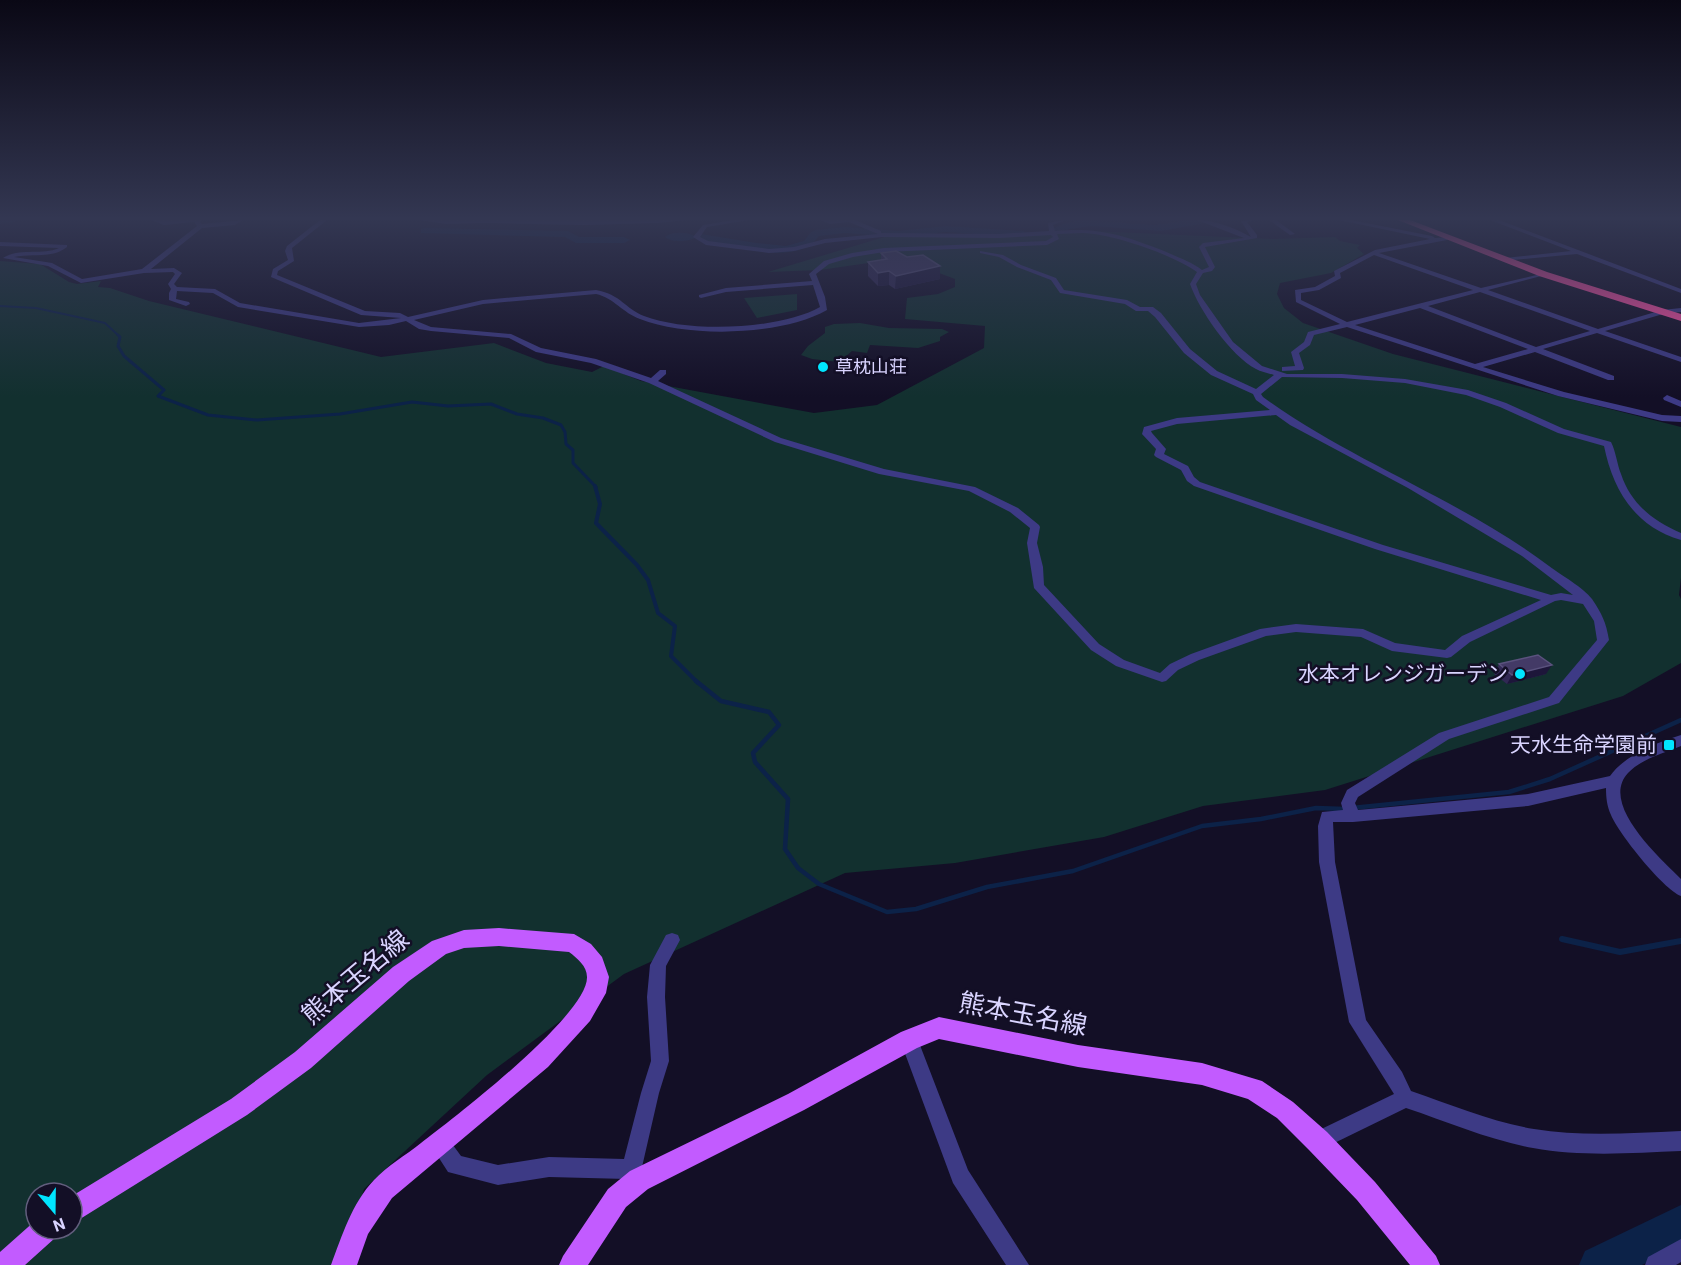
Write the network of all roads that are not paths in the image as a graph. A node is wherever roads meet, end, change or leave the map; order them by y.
1 (77, 279) edge
2 (92, 279) edge
3 (175, 279) edge
4 (280, 279) edge
5 (813, 279) edge
6 (1054, 279) edge
7 (1196, 279) edge
8 (1335, 279) edge
9 (1449, 279) edge
10 (1523, 279) edge
11 (1559, 279) edge
12 (1649, 279) edge
13 (814, 283) junction
14 (175, 289) junction
15 (1480, 290) junction
16 (1681, 291) edge
17 (701, 296) dead end
18 (186, 304) dead end
19 (1419, 305) junction
20 (1681, 309) edge
21 (1662, 312) junction
22 (1681, 318) edge
23 (409, 319) junction
24 (1345, 324) junction
25 (1597, 331) junction
26 (1535, 349) junction
27 (1237, 352) junction
28 (1681, 360) edge
29 (1475, 367) junction
30 (663, 372) dead end
31 (1279, 375) junction
32 (1611, 378) dead end
33 (652, 381) junction
34 (1257, 393) junction
35 (1667, 399) dead end
36 (1681, 404) edge
37 (1278, 412) junction
38 (1681, 419) edge
39 (1681, 537) edge
40 (1551, 598) junction
41 (1588, 602) junction
42 (1681, 740) edge
43 (1614, 781) junction
44 (1350, 810) junction
45 (1681, 889) edge
46 (672, 940) dead end
47 (909, 1040) junction
48 (1405, 1098) junction
49 (1318, 1141) junction
50 (1681, 1141) edge
51 (440, 1144) junction
52 (635, 1174) junction
53 (84, 1203) edge
54 (32, 1241) edge
55 (1681, 1250) edge
56 (5, 1265) edge
57 (344, 1265) edge
58 (572, 1265) edge
59 (1018, 1265) edge
60 (1427, 1265) edge
61 (1656, 1265) edge

1 - 2 street
3 - 14 street
4 - 23 street
5 - 13 street
6 - 34 street
7 - 27 street
8 - 24 street
9 - 15 street
10 - 15 street
11 - 21 highway
12 - 16 street
13 - 17 street
13 - 23 street
14 - 18 street
14 - 23 street
15 - 19 street
15 - 25 street
19 - 24 street
19 - 26 street
20 - 21 street
21 - 22 highway
21 - 25 street
23 - 33 street
24 - 27 street
24 - 29 street
25 - 26 street
25 - 28 street
26 - 29 street
26 - 32 street
27 - 31 street
29 - 38 street
30 - 33 street
31 - 34 street
31 - 39 street
33 - 40 street
34 - 37 street
35 - 36 street
37 - 40 street
37 - 41 street
40 - 41 street
41 - 44 street
42 - 43 street
43 - 44 street
43 - 45 street
44 - 48 street
46 - 52 street
47 - 49 main road, 熊本玉名線
47 - 52 main road, 熊本玉名線
47 - 59 street
48 - 49 street
48 - 50 street
49 - 60 main road, 熊本玉名線
51 - 52 street
51 - 53 main road, 熊本玉名線
51 - 57 main road, 熊本玉名線
52 - 58 main road, 熊本玉名線
54 - 56 main road
55 - 61 street

